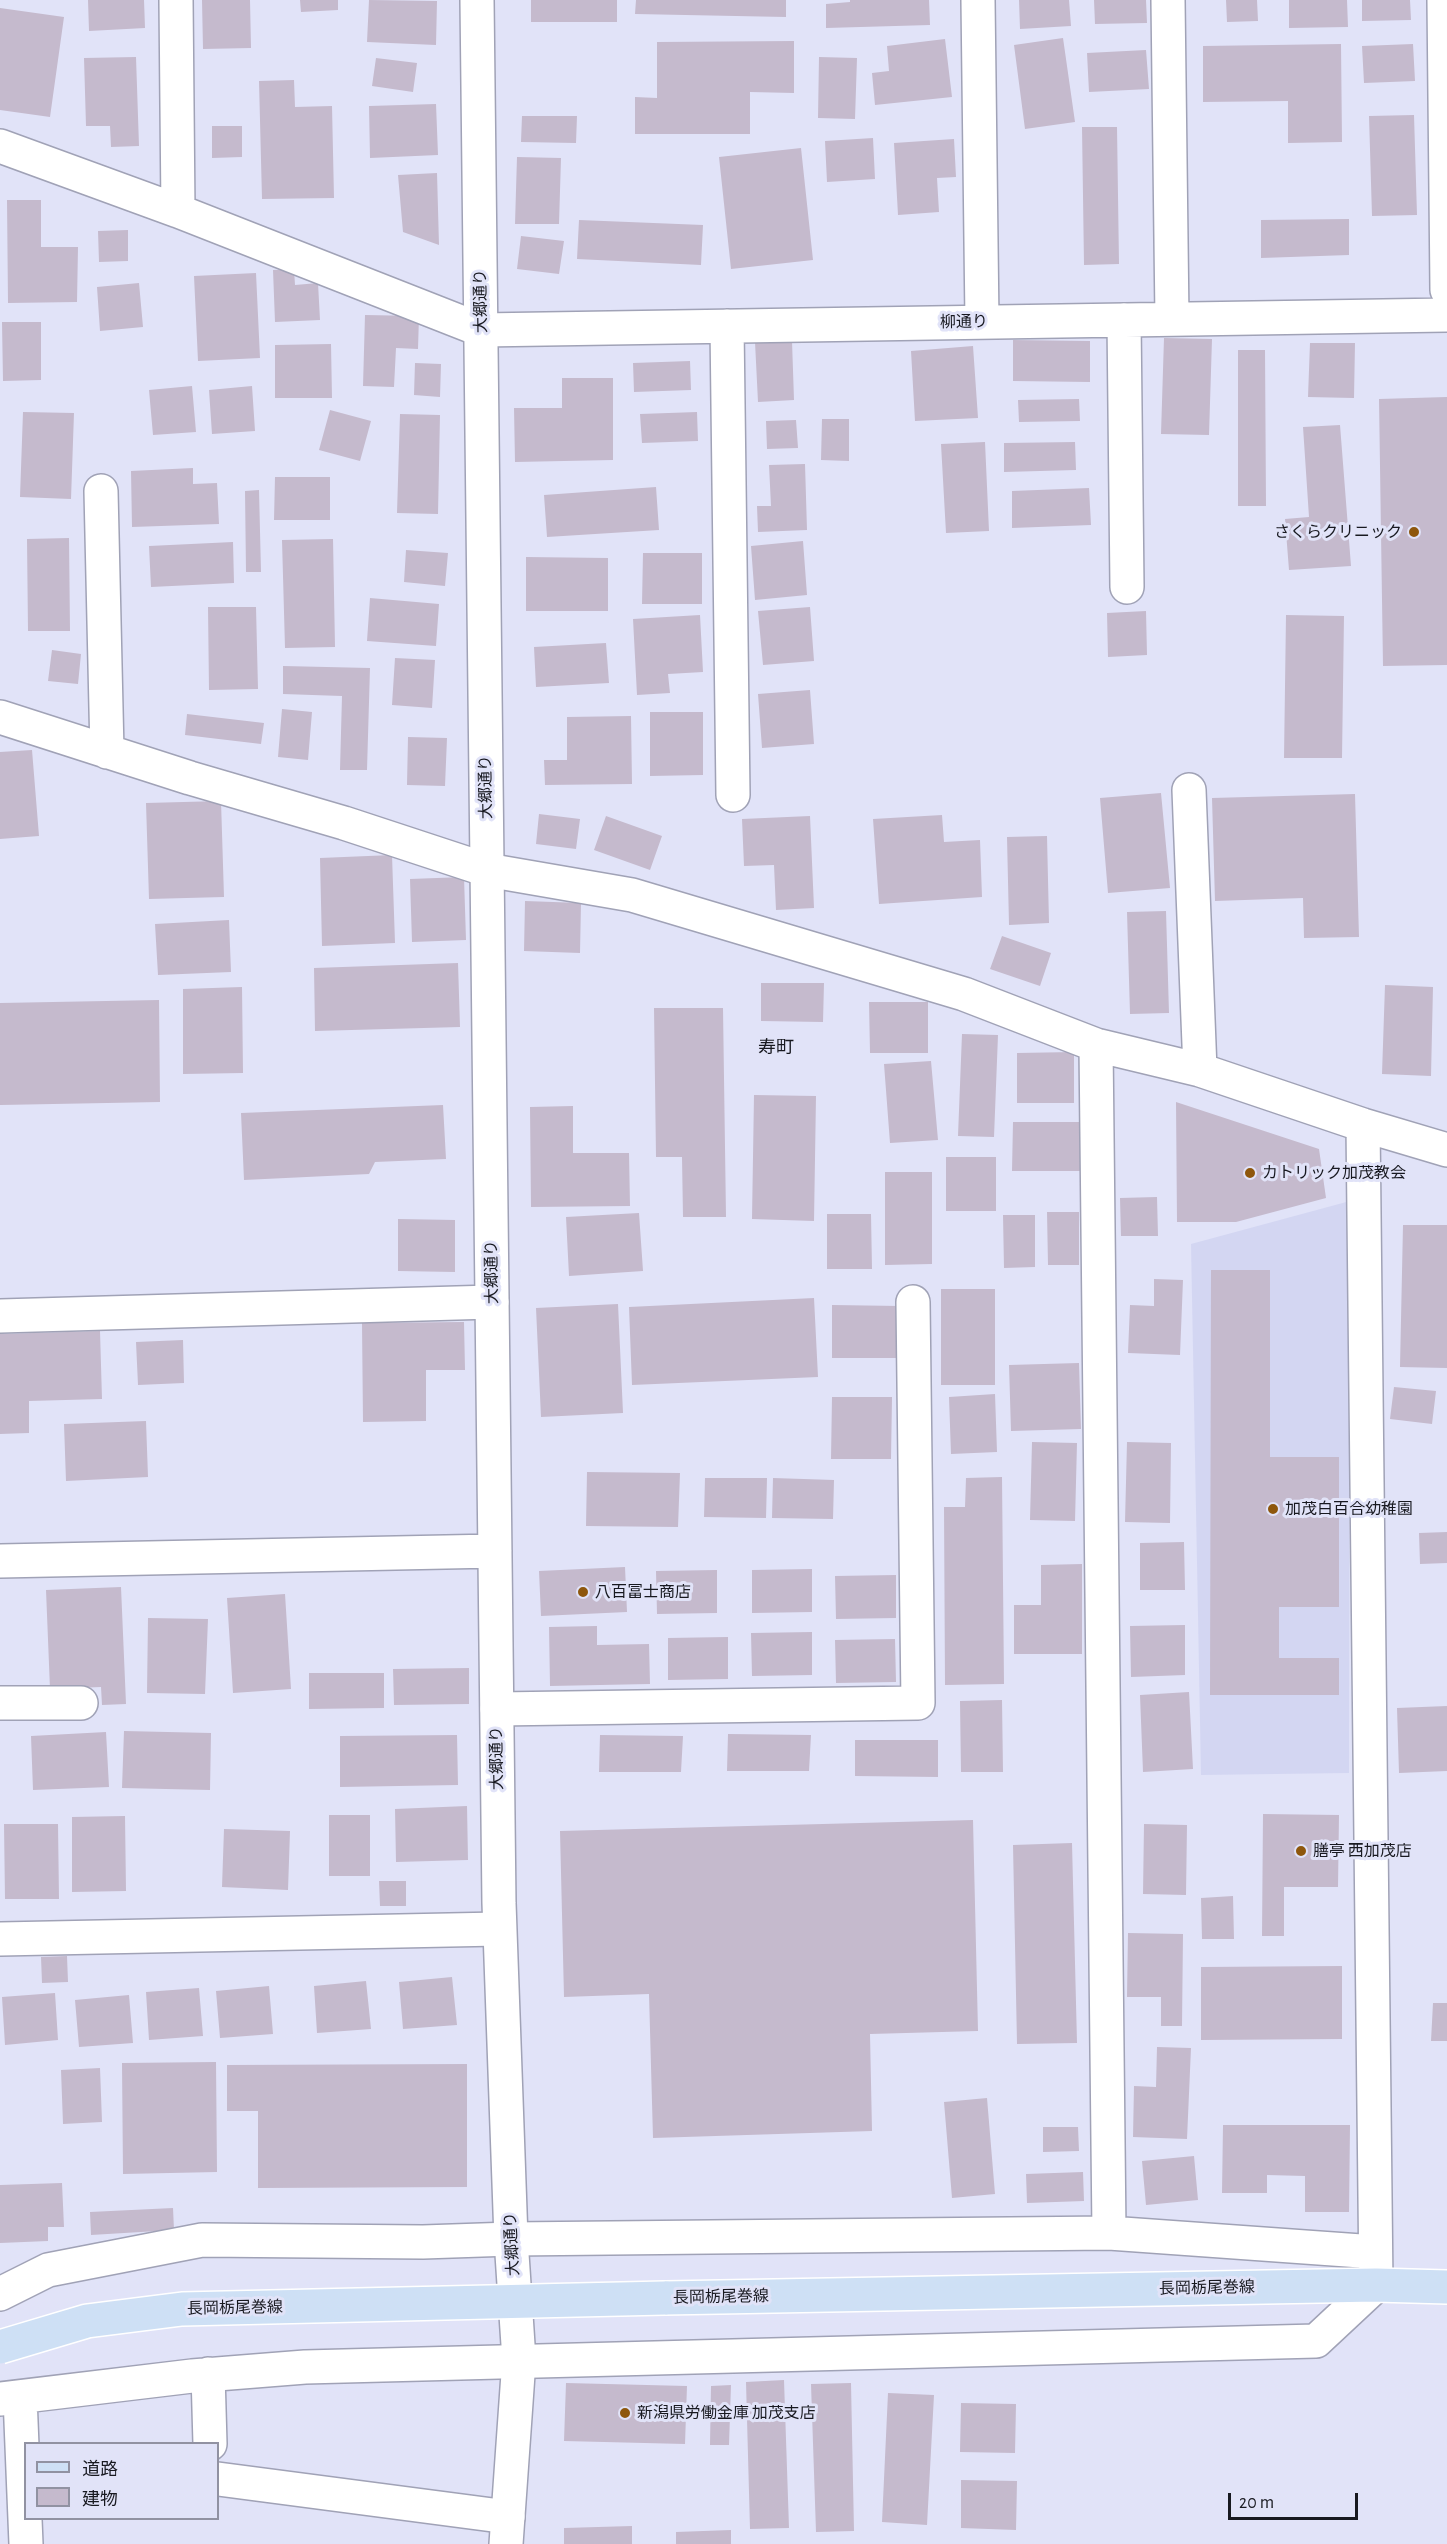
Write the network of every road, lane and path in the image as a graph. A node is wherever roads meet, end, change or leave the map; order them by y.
1 (176, 0) edge
2 (477, 0) edge
3 (978, 0) edge
4 (1168, 0) edge
5 (1444, 0) edge
6 (0, 146) edge
7 (178, 211) junction
8 (1447, 290) edge
9 (1447, 315) edge
10 (1172, 319) junction
11 (1124, 320) junction
12 (982, 322) junction
13 (727, 326) junction
14 (481, 330) junction
15 (101, 491) dead end
16 (1126, 587) dead end
17 (0, 717) edge
18 (107, 752) junction
19 (1189, 790) dead end
20 (733, 795) dead end
21 (487, 870) junction
22 (1096, 1045) junction
23 (1200, 1070) junction
24 (1363, 1125) junction
25 (1447, 1150) edge
26 (492, 1302) junction
27 (914, 1302) dead end
28 (0, 1316) edge
29 (495, 1551) junction
30 (0, 1561) edge
31 (0, 1703) edge
32 (81, 1703) dead end
33 (496, 1709) junction
34 (500, 1929) junction
35 (0, 1939) edge
36 (1109, 2233) junction
37 (511, 2239) junction
38 (1376, 2252) junction
39 (1376, 2285) junction
40 (1447, 2287) edge
41 (0, 2294) edge
42 (0, 2348) edge
43 (519, 2360) junction
44 (208, 2374) junction
45 (10, 2398) edge
46 (210, 2442) edge
47 (219, 2479) edge
48 (507, 2531) edge
49 (26, 2544) edge

1 - 7 street
2 - 14 street, 大郷通り
3 - 12 street
4 - 10 street
5 - 8 street
6 - 7 street
7 - 14 street
9 - 10 street, 柳通り
10 - 11 street, 柳通り
11 - 12 street, 柳通り
11 - 16 street
12 - 13 street, 柳通り
13 - 14 street, 柳通り
13 - 20 street
14 - 21 street, 大郷通り
15 - 18 street
17 - 18 street
18 - 21 street
19 - 23 street
21 - 22 street
21 - 26 street, 大郷通り
22 - 23 street
22 - 36 street
23 - 24 street
24 - 25 street
24 - 38 street
26 - 28 street
26 - 29 street, 大郷通り
27 - 33 street
29 - 30 street
29 - 33 street, 大郷通り
31 - 32 street
33 - 34 street, 大郷通り
34 - 35 street
34 - 37 street, 大郷通り
36 - 37 street
36 - 38 street
37 - 41 street
37 - 43 street, 大郷通り
38 - 39 street
39 - 40 main road, 長岡栃尾巻線
39 - 42 main road, 長岡栃尾巻線, bridge
39 - 43 street
43 - 44 street
43 - 48 street, 大郷通り
44 - 45 street
44 - 46 street
45 - 49 street
47 - 48 street

